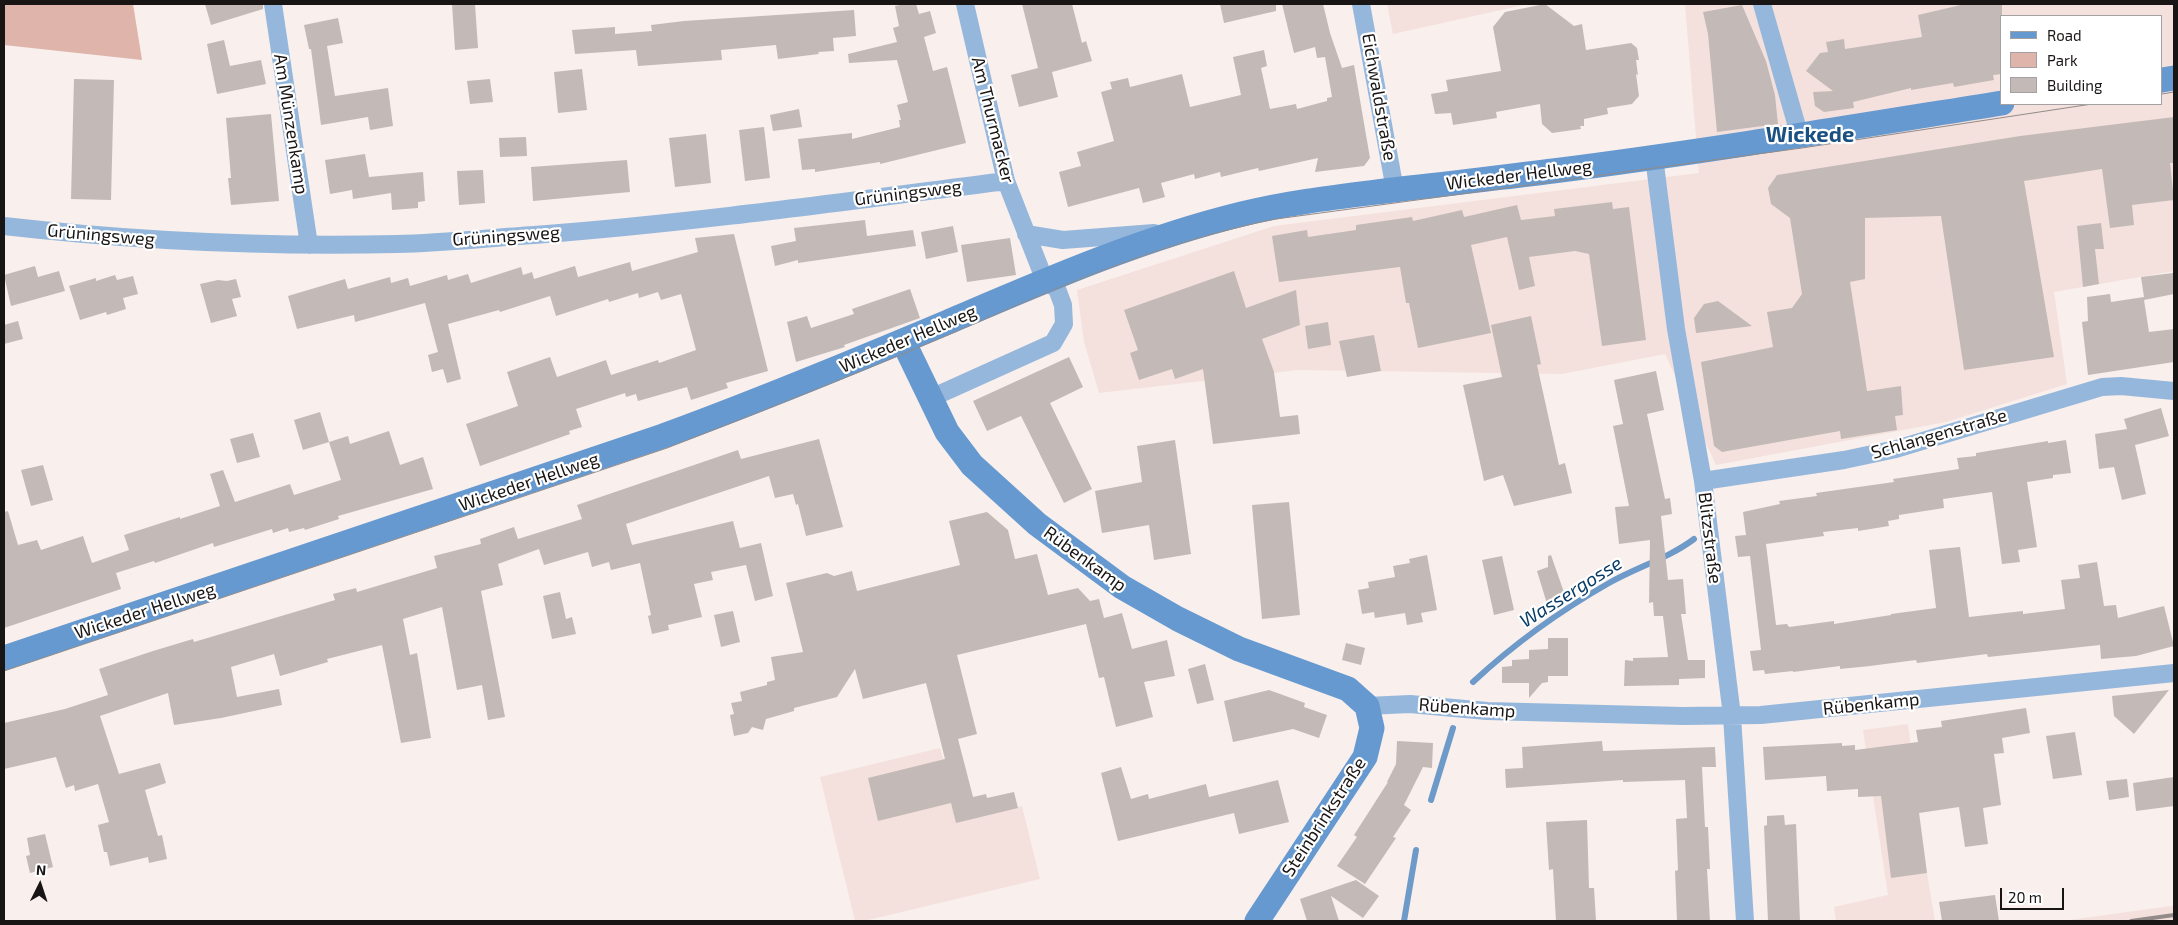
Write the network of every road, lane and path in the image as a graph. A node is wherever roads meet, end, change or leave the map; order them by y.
1 (273, 4) edge
2 (965, 4) edge
3 (1361, 4) edge
4 (1762, 4) edge
5 (2000, 103) edge
6 (1800, 137) junction
7 (1654, 158) junction
8 (1006, 181) junction
9 (1395, 190) junction
10 (4, 226) edge
11 (1185, 230) junction
12 (1026, 234) junction
13 (309, 245) junction
14 (1045, 281) junction
15 (903, 341) junction
16 (2174, 390) edge
17 (931, 398) junction
18 (1703, 482) junction
19 (4, 658) edge
20 (2174, 673) edge
21 (1367, 706) junction
22 (1732, 716) junction
23 (1257, 921) edge
24 (1745, 921) edge

1 - 13 street, Am Münzenkamp
2 - 8 street, Am Thurmacker
3 - 9 street, Eichwaldstraße
4 - 6 street
5 - 6 main road, Wickeder Hellweg
6 - 7 main road, Wickeder Hellweg
7 - 9 main road, Wickeder Hellweg
7 - 18 street, Blitzstraße
8 - 12 street, Am Thurmacker
8 - 13 street, Grüningsweg
9 - 11 main road, Wickeder Hellweg
10 - 13 street, Grüningsweg
11 - 12 street
11 - 14 main road, Wickeder Hellweg
12 - 14 street, Am Thurmacker
14 - 15 main road, Wickeder Hellweg
14 - 17 street
15 - 17 main road, Rübenkamp
15 - 19 main road, Wickeder Hellweg
16 - 18 street, Schlangenstraße
17 - 21 main road, Rübenkamp
18 - 22 street, Blitzstraße
20 - 22 street, Rübenkamp
21 - 22 street, Rübenkamp
21 - 23 main road, Steinbrinkstraße
22 - 24 street, Blitzstraße

